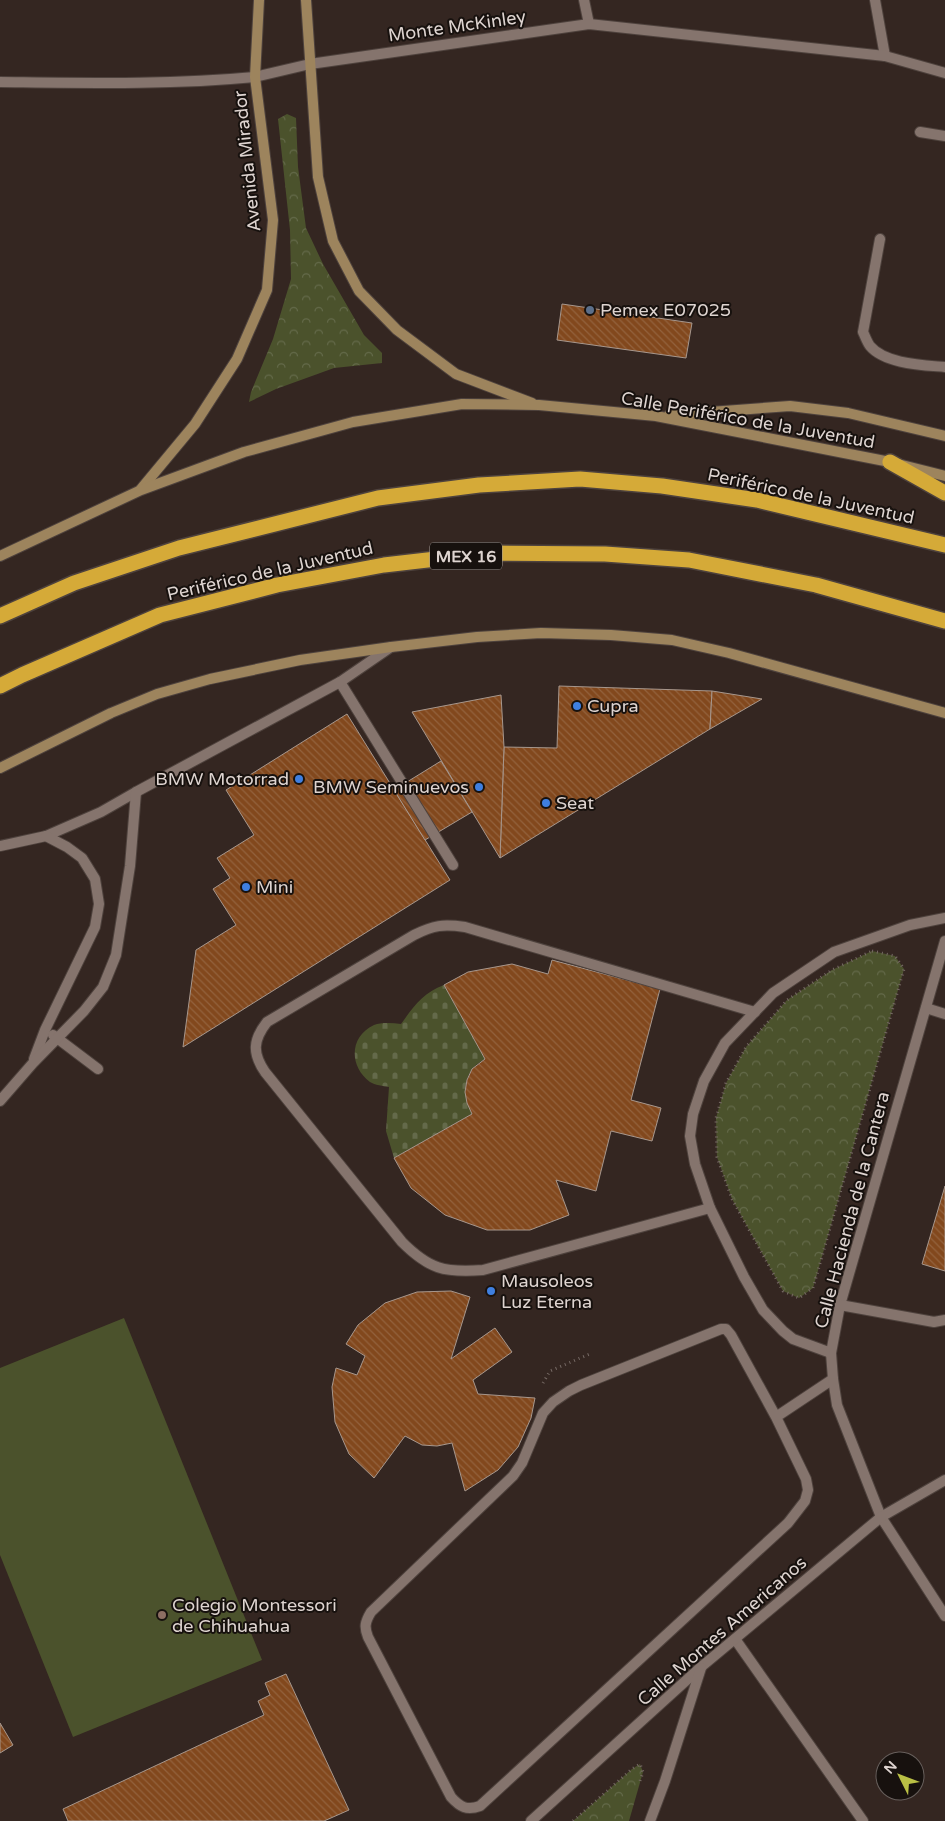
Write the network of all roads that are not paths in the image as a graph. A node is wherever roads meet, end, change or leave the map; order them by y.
1 (260, 0) edge
2 (306, 0) edge
3 (584, 0) edge
4 (875, 0) edge
5 (588, 24) junction
6 (885, 56) junction
7 (310, 64) junction
8 (945, 73) edge
9 (255, 77) junction
10 (1, 82) edge
11 (920, 132) dead end
12 (945, 136) edge
13 (880, 239) dead end
14 (945, 368) edge
15 (539, 405) junction
16 (656, 416) junction
17 (945, 436) edge
18 (890, 462) junction
19 (945, 476) edge
20 (141, 490) junction
21 (945, 493) edge
22 (945, 545) edge
23 (0, 556) edge
24 (0, 616) edge
25 (945, 620) edge
26 (390, 647) junction
27 (340, 682) junction
28 (0, 686) edge
29 (945, 713) edge
30 (0, 768) edge
31 (136, 792) junction
32 (46, 836) junction
33 (0, 846) edge
34 (453, 865) dead end
35 (945, 918) edge
36 (945, 941) edge
37 (926, 1008) junction
38 (755, 1012) junction
39 (945, 1014) edge
40 (45, 1030) junction
41 (57, 1038) junction
42 (33, 1063) junction
43 (98, 1069) dead end
44 (0, 1101) edge
45 (710, 1208) junction
46 (840, 1304) junction
47 (945, 1320) edge
48 (831, 1353) junction
49 (832, 1379) junction
50 (776, 1417) junction
51 (945, 1480) edge
52 (881, 1517) junction
53 (945, 1616) edge
54 (734, 1639) junction
55 (701, 1667) junction
56 (531, 1821) edge
57 (650, 1821) edge
58 (863, 1821) edge

1 - 9 main road, Avenida Mirador
2 - 7 main road
3 - 5 street
4 - 6 street
5 - 6 street, Monte McKinley
5 - 7 street, Monte McKinley
6 - 8 street, Monte McKinley
7 - 9 street, Monte McKinley
7 - 15 main road
9 - 10 street, Monte McKinley
9 - 20 main road, Avenida Mirador
11 - 12 street
13 - 14 street
15 - 16 main road, Calle Periférico de la Juventud
15 - 20 main road, Calle Periférico de la Juventud
16 - 17 main road
16 - 18 main road, Calle Periférico de la Juventud
18 - 19 main road, Calle Periférico de la Juventud
18 - 21 highway
20 - 23 main road, Calle Periférico de la Juventud
22 - 24 highway, Periférico de la Juventud
25 - 28 highway, Periférico de la Juventud / MEX 16
26 - 27 street
26 - 29 main road
26 - 30 main road
27 - 31 street
27 - 34 street
31 - 32 street
31 - 41 street
32 - 33 street
32 - 40 street
35 - 38 street
36 - 37 street, Calle Hacienda de la Cantera
37 - 39 street
37 - 46 street, Calle Hacienda de la Cantera
38 - 45 street
38 - 45 street
40 - 41 street
40 - 42 street
41 - 42 street
41 - 43 street
42 - 44 street
45 - 48 street
46 - 47 street
46 - 48 street, Calle Hacienda de la Cantera
48 - 49 street, Calle Hacienda de la Cantera
49 - 50 street
49 - 52 street, Calle Hacienda de la Cantera
50 - 50 street
51 - 52 street, Calle Montes Americanos
52 - 53 street, Calle Hacienda de la Cantera
52 - 54 street, Calle Montes Americanos
54 - 55 street, Calle Montes Americanos
54 - 58 street
55 - 56 street, Calle Montes Americanos
55 - 57 street

